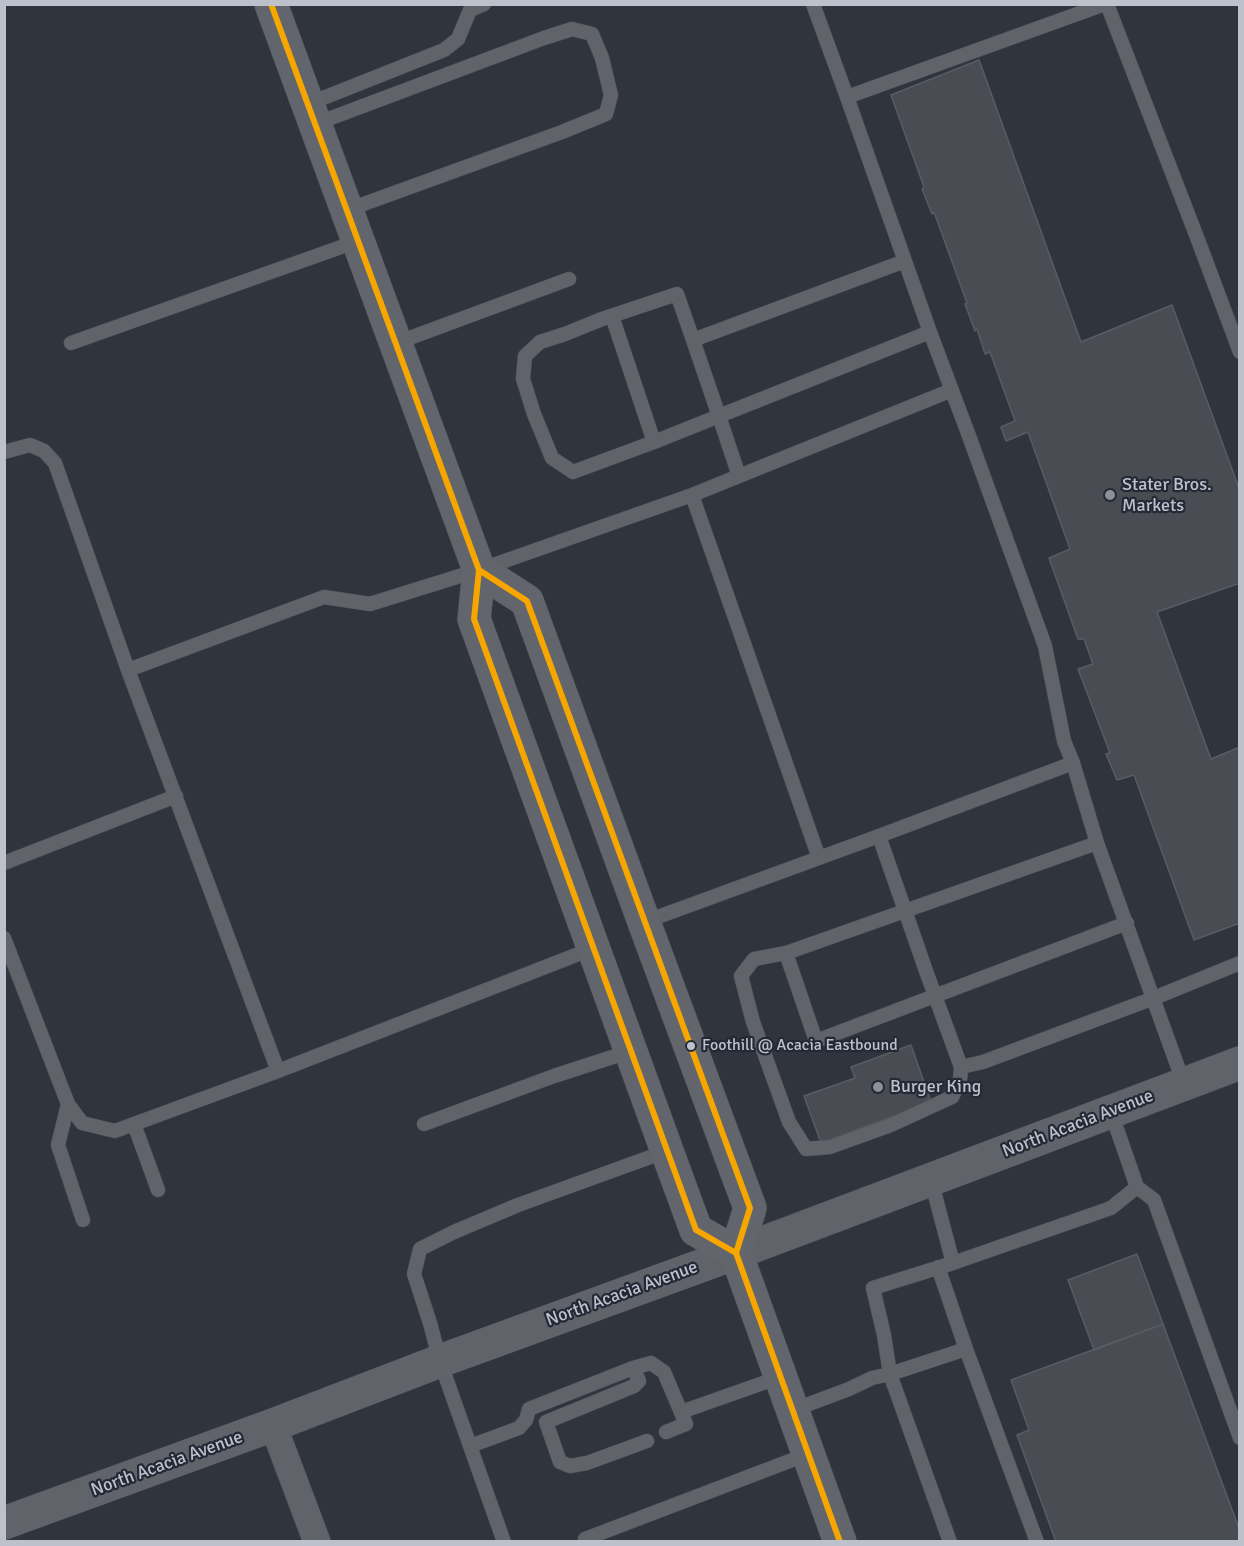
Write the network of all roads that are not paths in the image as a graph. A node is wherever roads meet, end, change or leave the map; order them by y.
1 (272, 4) edge
2 (484, 4) edge
3 (813, 4) edge
4 (1106, 4) edge
5 (847, 96) junction
6 (312, 114) junction
7 (347, 210) junction
8 (358, 241) junction
9 (905, 261) junction
10 (569, 279) dead end
11 (607, 317) junction
12 (930, 332) junction
13 (693, 340) junction
14 (71, 343) dead end
15 (396, 343) junction
16 (1239, 352) edge
17 (952, 390) junction
18 (719, 416) junction
19 (654, 441) junction
20 (4, 452) edge
21 (739, 476) junction
22 (692, 495) junction
23 (479, 570) junction
24 (128, 670) junction
25 (1073, 763) junction
26 (176, 796) junction
27 (879, 836) junction
28 (1098, 843) junction
29 (819, 858) junction
30 (4, 863) edge
31 (905, 912) junction
32 (644, 922) junction
33 (1127, 923) junction
34 (6, 946) edge
35 (594, 948) junction
36 (786, 953) junction
37 (1239, 963) edge
38 (935, 996) junction
39 (1154, 998) junction
40 (631, 1051) junction
41 (1239, 1063) edge
42 (961, 1067) junction
43 (278, 1071) junction
44 (1184, 1084) junction
45 (68, 1104) junction
46 (1111, 1112) junction
47 (134, 1124) junction
48 (423, 1124) dead end
49 (667, 1151) junction
50 (931, 1180) junction
51 (1137, 1187) junction
52 (158, 1190) dead end
53 (83, 1220) dead end
54 (736, 1253) junction
55 (953, 1263) junction
56 (938, 1267) junction
57 (966, 1349) junction
58 (440, 1361) junction
59 (633, 1368) junction
60 (890, 1374) junction
61 (780, 1377) junction
62 (792, 1410) junction
63 (681, 1412) junction
64 (273, 1425) junction
65 (666, 1432) dead end
66 (1239, 1438) edge
67 (647, 1441) dead end
68 (470, 1446) junction
69 (808, 1454) junction
70 (4, 1523) edge
71 (585, 1539) dead end
72 (317, 1542) edge
73 (504, 1542) edge
74 (840, 1542) edge
75 (950, 1542) edge
76 (1037, 1542) edge

1 - 6 main road
2 - 6 lane
3 - 5 lane
4 - 5 lane
4 - 16 lane
5 - 9 lane
6 - 7 main road
6 - 7 lane
7 - 8 main road
8 - 14 lane
8 - 15 main road
9 - 12 lane
9 - 13 lane
10 - 15 lane
11 - 13 lane
11 - 19 lane
11 - 19 lane
12 - 17 lane
12 - 18 lane
13 - 18 lane
15 - 23 main road
17 - 21 lane
17 - 25 lane
18 - 19 lane
18 - 21 lane
20 - 24 lane
21 - 22 lane
22 - 23 lane
22 - 29 lane
23 - 24 lane
23 - 32 main road
23 - 35 main road
24 - 26 lane
25 - 27 lane
25 - 28 lane
26 - 30 lane
26 - 43 lane
27 - 29 lane
27 - 31 lane
28 - 31 lane
28 - 33 lane
29 - 32 lane
31 - 36 lane
31 - 38 lane
32 - 54 main road
33 - 38 lane
33 - 39 lane
34 - 45 lane
35 - 40 main road
35 - 43 lane
36 - 38 lane
36 - 42 lane
37 - 39 lane
38 - 42 lane
39 - 42 lane
39 - 44 lane
40 - 48 lane
40 - 49 main road
41 - 44 street, North Acacia Avenue
43 - 47 lane
44 - 46 street, North Acacia Avenue
45 - 47 lane
45 - 53 lane
46 - 50 street, North Acacia Avenue
46 - 51 lane
47 - 52 lane
49 - 54 main road
49 - 58 lane
50 - 54 street, North Acacia Avenue
50 - 55 lane
51 - 55 lane
51 - 66 lane
54 - 58 street, North Acacia Avenue
54 - 61 main road
55 - 56 lane
56 - 57 lane
56 - 60 lane
57 - 60 lane
57 - 76 lane
58 - 64 street, North Acacia Avenue
58 - 68 lane
59 - 63 lane
59 - 67 lane
59 - 68 lane
60 - 62 lane
60 - 75 lane
61 - 62 main road
61 - 63 lane
62 - 69 main road
63 - 65 lane
64 - 70 street, North Acacia Avenue
64 - 72 street
68 - 73 lane
69 - 71 lane
69 - 74 main road

